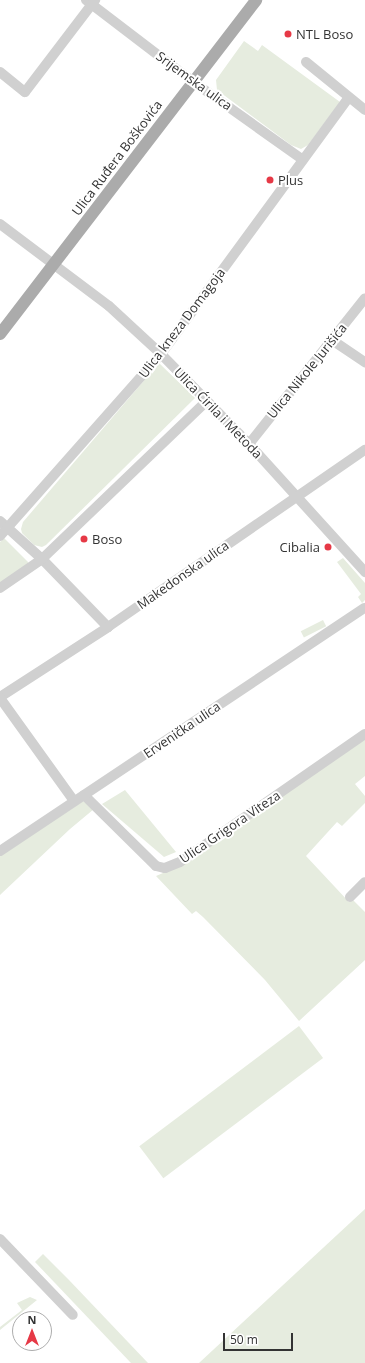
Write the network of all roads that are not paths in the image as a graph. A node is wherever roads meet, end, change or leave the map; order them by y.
1 (256, 0) edge
2 (91, 1) edge
3 (306, 62) dead end
4 (0, 72) edge
5 (192, 81) junction
6 (349, 97) junction
7 (365, 110) edge
8 (303, 160) junction
9 (0, 224) edge
10 (55, 264) junction
11 (365, 298) edge
12 (0, 334) edge
13 (332, 340) junction
14 (161, 354) junction
15 (365, 362) edge
16 (206, 402) junction
17 (249, 444) junction
18 (365, 450) edge
19 (297, 496) junction
20 (4, 524) edge
21 (0, 536) edge
22 (42, 559) junction
23 (365, 572) edge
24 (0, 588) edge
25 (365, 608) edge
26 (108, 627) junction
27 (0, 698) edge
28 (365, 734) edge
29 (84, 795) junction
30 (74, 801) junction
31 (0, 851) edge
32 (365, 882) edge
33 (350, 897) dead end
34 (0, 1239) edge
35 (73, 1315) dead end

1 - 5 main road, Ulica Ruđera Boškovića
2 - 4 street
2 - 5 street, Srijemska ulica
3 - 6 street
5 - 8 street, Srijemska ulica
5 - 10 main road, Ulica Ruđera Boškovića
6 - 7 street
6 - 8 street, Ulica kneza Domagoja
8 - 14 street, Ulica kneza Domagoja
9 - 10 street, Ulica Ćirila i Metoda
10 - 12 main road, Ulica Ruđera Boškovića
10 - 14 street, Ulica Ćirila i Metoda
11 - 13 street, Ulica Nikole Jurišića
13 - 15 street
13 - 17 street, Ulica Nikole Jurišića
14 - 16 street, Ulica Ćirila i Metoda
14 - 20 street, Ulica kneza Domagoja
16 - 17 street, Ulica Ćirila i Metoda
16 - 22 street
17 - 19 street, Ulica Ćirila i Metoda
18 - 19 street, Makedonska ulica
19 - 23 street, Ulica Ćirila i Metoda
19 - 26 street, Makedonska ulica
20 - 21 street, Ulica kneza Domagoja
20 - 22 street
22 - 24 street
22 - 26 street
25 - 29 street, Ervenička ulica
26 - 27 street, Makedonska ulica
27 - 30 street
28 - 29 street, Ulica Grigora Viteza
29 - 30 street, Ervenička ulica
30 - 31 street, Ervenička ulica
32 - 33 street
34 - 35 street

